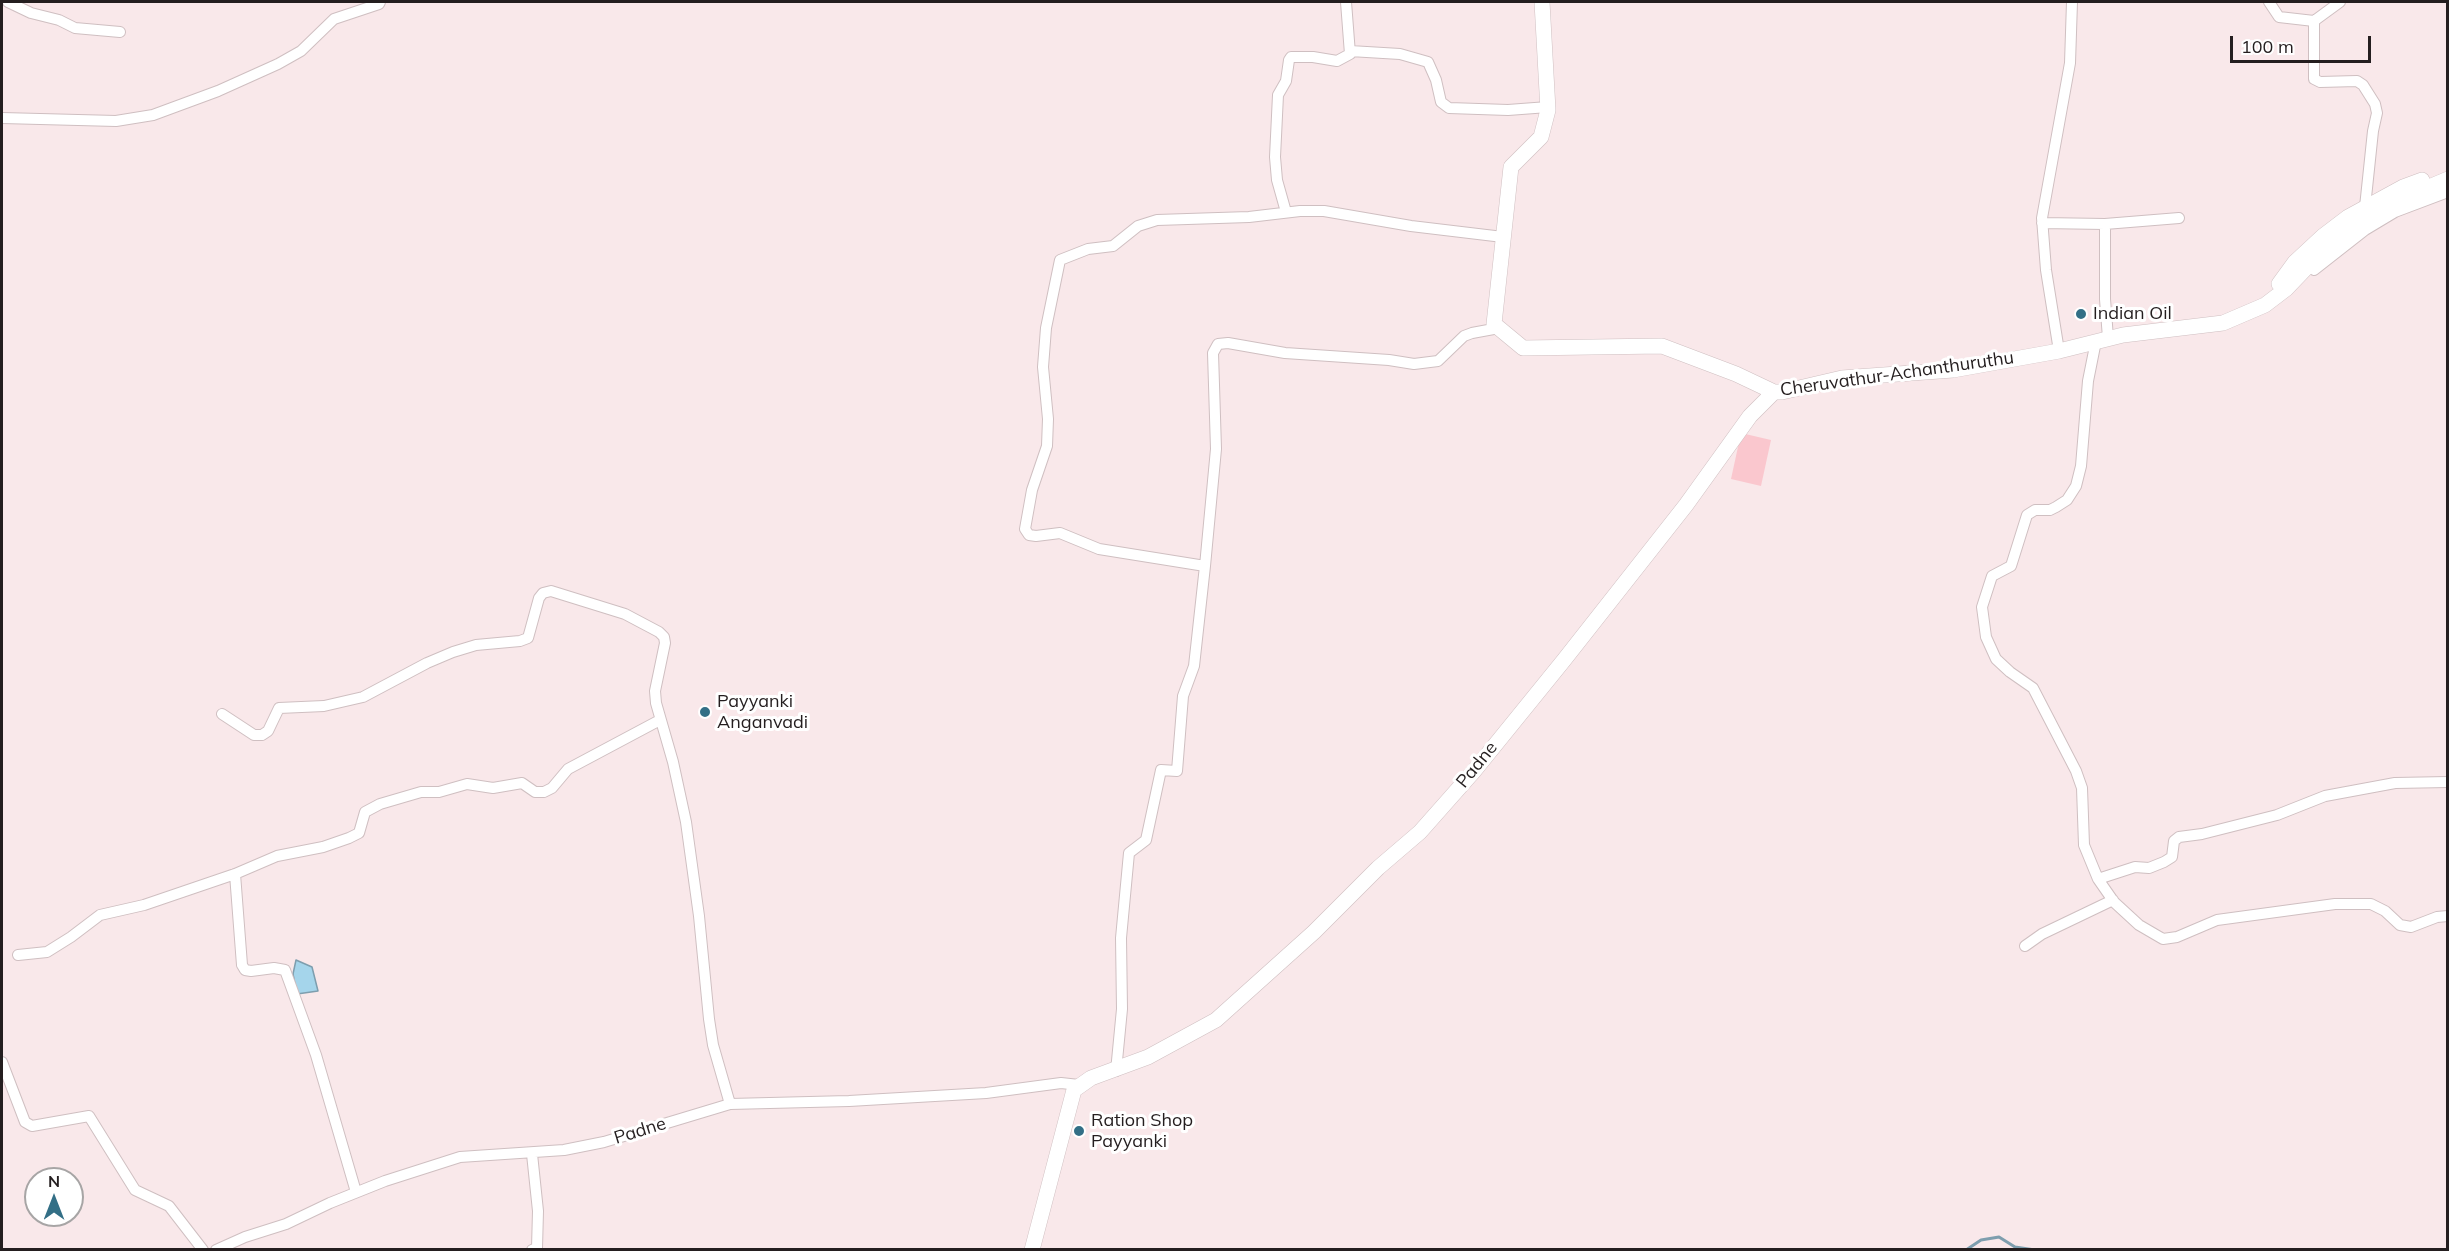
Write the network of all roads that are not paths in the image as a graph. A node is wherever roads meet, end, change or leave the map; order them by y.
1 (8, 2) edge
2 (380, 2) edge
3 (1346, 2) edge
4 (1542, 2) edge
5 (2073, 2) edge
6 (2269, 2) edge
7 (2340, 2) edge
8 (2314, 21) junction
9 (120, 32) dead end
10 (1350, 51) junction
11 (1548, 107) junction
12 (2, 118) edge
13 (2448, 170) edge
14 (2448, 179) edge
15 (2448, 192) edge
16 (2365, 207) junction
17 (1286, 212) junction
18 (2179, 218) dead end
19 (2042, 223) junction
20 (2105, 224) junction
21 (1503, 237) junction
22 (2291, 284) junction
23 (2265, 305) junction
24 (1499, 328) junction
25 (2102, 340) junction
26 (2059, 351) junction
27 (1774, 392) junction
28 (1205, 566) junction
29 (222, 714) dead end
30 (660, 720) junction
31 (2448, 782) edge
32 (235, 874) junction
33 (2098, 879) junction
34 (2113, 900) junction
35 (2448, 916) edge
36 (2025, 946) dead end
37 (18, 955) dead end
38 (2, 1062) edge
39 (1116, 1071) junction
40 (1079, 1085) junction
41 (730, 1104) junction
42 (532, 1154) junction
43 (356, 1192) junction
44 (202, 1250) edge
45 (216, 1250) edge
46 (532, 1250) edge
47 (1032, 1250) edge

1 - 9 street
2 - 12 street
3 - 10 street
4 - 11 main road
5 - 19 street
6 - 8 street
7 - 8 street
8 - 16 street
10 - 11 street
10 - 17 street
11 - 21 main road
13 - 16 main road
14 - 22 main road, Cheruvathur-Achanthuruthu
15 - 22 street
16 - 23 main road
17 - 21 street
17 - 28 street
18 - 20 street
19 - 20 street
19 - 26 street
20 - 25 street
21 - 24 main road
22 - 23 main road, Cheruvathur-Achanthuruthu
23 - 25 main road, Cheruvathur-Achanthuruthu
24 - 27 main road, Cheruvathur-Achanthuruthu
24 - 28 street
25 - 26 main road, Cheruvathur-Achanthuruthu
25 - 33 street
26 - 27 main road, Cheruvathur-Achanthuruthu
27 - 39 main road, Padne
28 - 39 street
29 - 30 street
30 - 32 street
30 - 41 street
31 - 33 street
32 - 37 street
32 - 43 street
33 - 34 street
34 - 35 street
34 - 36 street
38 - 44 street
39 - 40 main road, Padne
40 - 41 street, Padne
40 - 47 main road
41 - 42 street, Padne
42 - 43 street, Padne
42 - 46 street
43 - 45 street, Padne

